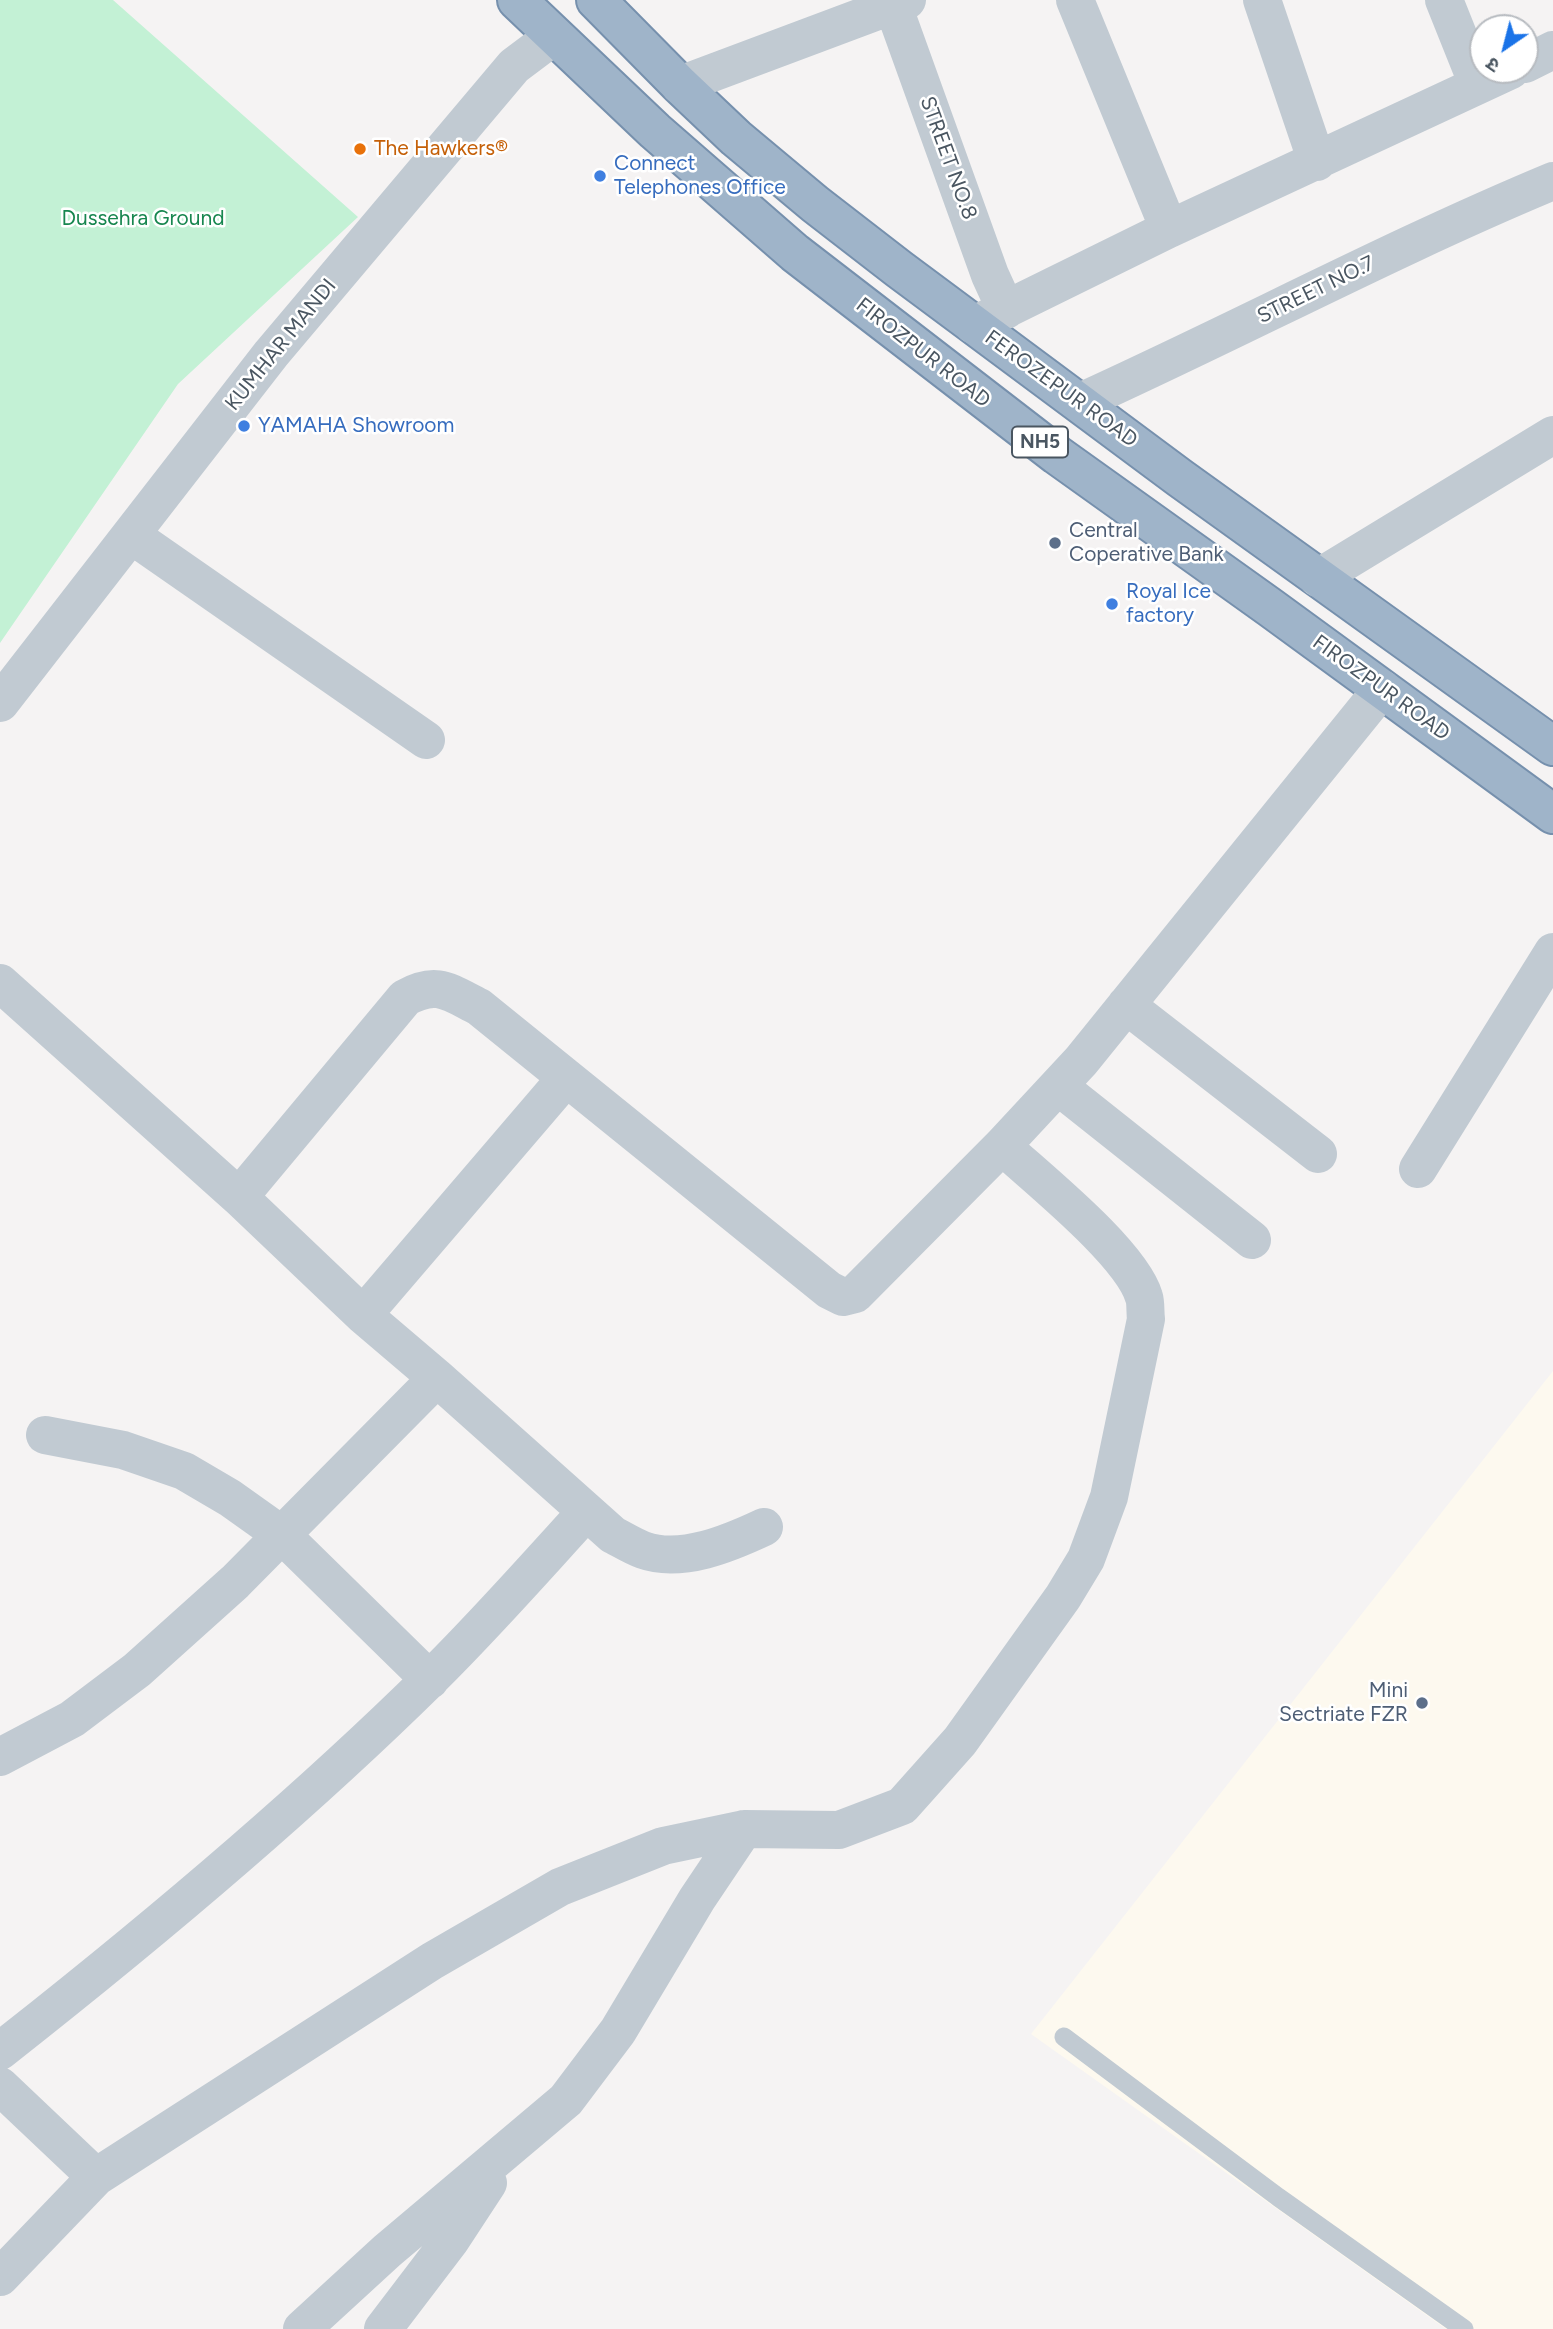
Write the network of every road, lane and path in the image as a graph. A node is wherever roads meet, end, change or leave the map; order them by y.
1 (517, 0) edge
2 (596, 0) edge
3 (1075, 0) edge
4 (1262, 0) edge
5 (1444, 0) edge
6 (897, 2) edge
7 (554, 36) junction
8 (1469, 38) edge
9 (1482, 84) edge
10 (680, 85) junction
11 (1317, 162) junction
12 (1553, 181) edge
13 (1169, 229) junction
14 (990, 318) junction
15 (1080, 402) junction
16 (1553, 435) edge
17 (131, 535) junction
18 (1318, 578) junction
19 (1382, 689) junction
20 (0, 703) edge
21 (426, 740) dead end
22 (1553, 746) edge
23 (1553, 814) edge
24 (1553, 952) edge
25 (0, 982) edge
26 (1126, 1005) junction
27 (566, 1077) junction
28 (1058, 1086) junction
29 (1002, 1146) junction
30 (1318, 1154) dead end
31 (1418, 1169) dead end
32 (239, 1197) junction
33 (1252, 1240) dead end
34 (363, 1315) junction
35 (437, 1378) junction
36 (45, 1435) dead end
37 (586, 1512) junction
38 (765, 1527) dead end
39 (282, 1535) junction
40 (430, 1680) junction
41 (0, 1757) edge
42 (744, 1829) junction
43 (1064, 2037) dead end
44 (0, 2051) edge
45 (0, 2087) edge
46 (513, 2147) junction
47 (96, 2177) junction
48 (0, 2277) edge
49 (302, 2329) edge
50 (383, 2329) edge
51 (1464, 2329) edge

1 - 7 highway, NH5
2 - 10 highway, FEROZEPUR ROAD / NH5
3 - 13 street
4 - 11 street
5 - 8 street
6 - 10 street, STREET NO.8
6 - 14 street, STREET NO.8
7 - 17 street, KUMHAR MANDI
7 - 19 highway, FIROZPUR ROAD / NH5
9 - 11 street
10 - 14 highway, FEROZEPUR ROAD / NH5
11 - 13 street
12 - 15 street, STREET NO.7
13 - 14 street
14 - 15 highway, FEROZEPUR ROAD / NH5
15 - 18 highway, FEROZEPUR ROAD / NH5
16 - 18 street
17 - 20 street, KUMHAR MANDI
17 - 21 street
18 - 22 highway, FEROZEPUR ROAD / NH5
19 - 23 highway, FIROZPUR ROAD / NH5
19 - 26 street
24 - 31 street
25 - 32 street
26 - 28 street
26 - 30 street
27 - 29 street
27 - 32 street
27 - 34 street
28 - 29 street
28 - 33 street
29 - 42 street
32 - 34 street
34 - 35 street
35 - 37 street
35 - 39 street
36 - 39 street
37 - 38 street
37 - 40 street
39 - 40 street
39 - 41 street
40 - 44 street
42 - 46 street
42 - 47 street
43 - 51 lane
45 - 47 street
46 - 49 street
46 - 50 street
47 - 48 street

